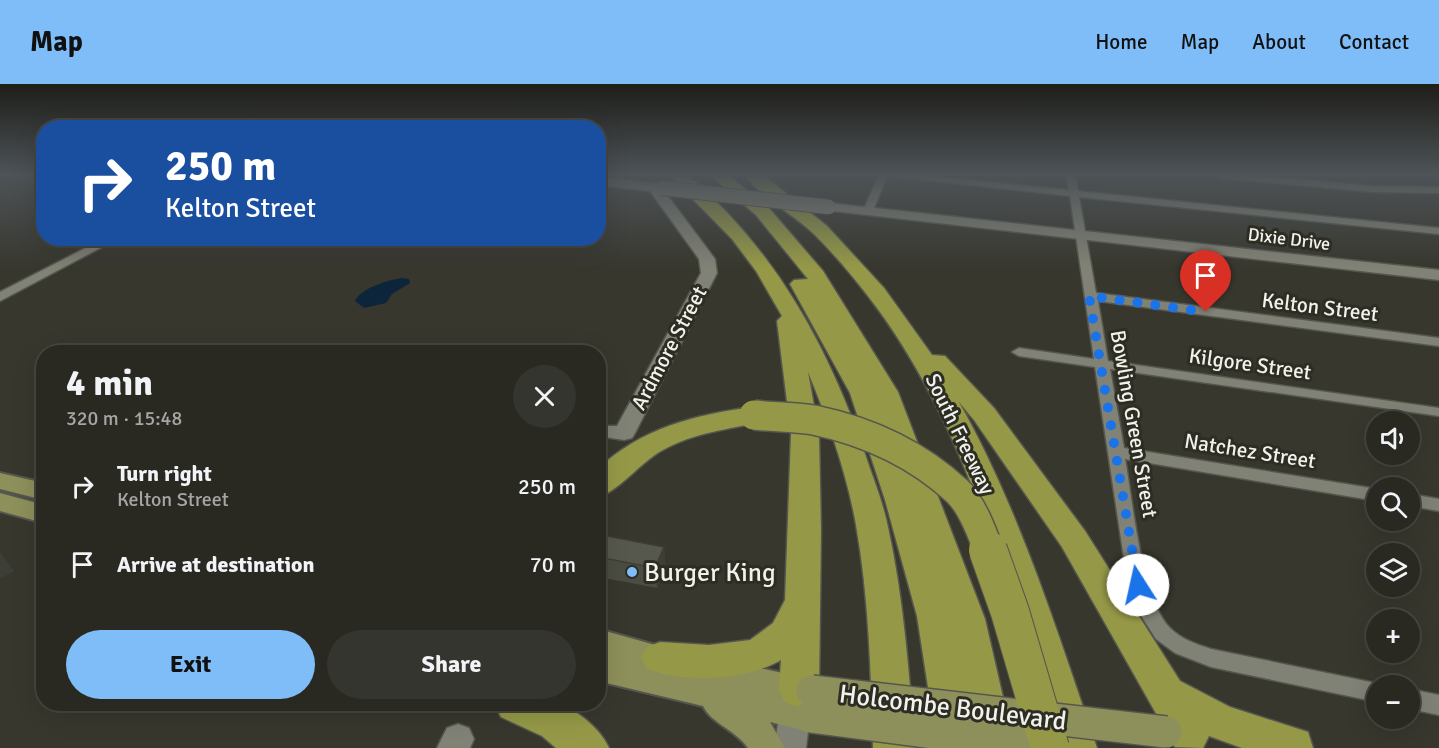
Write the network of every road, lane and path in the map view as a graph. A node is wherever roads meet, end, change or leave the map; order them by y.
1 (670, 206) edge
2 (709, 206) edge
3 (740, 206) edge
4 (756, 206) edge
5 (793, 206) edge
6 (820, 206) edge
7 (870, 206) edge
8 (1076, 206) edge
9 (1192, 206) edge
10 (868, 211) junction
11 (1439, 231) edge
12 (1081, 235) junction
13 (99, 246) edge
14 (1439, 275) edge
15 (783, 296) junction
16 (1089, 296) junction
17 (0, 297) edge
18 (889, 308) junction
19 (1439, 342) edge
20 (1018, 352) dead end
21 (1101, 364) junction
22 (1439, 412) edge
23 (606, 431) edge
24 (1116, 452) junction
25 (606, 479) edge
26 (0, 481) edge
27 (36, 490) edge
28 (1366, 493) edge
29 (0, 502) edge
30 (1420, 502) edge
31 (1439, 505) edge
32 (36, 512) edge
33 (803, 598) junction
34 (606, 644) edge
35 (660, 658) junction
36 (606, 669) edge
37 (691, 689) junction
38 (1366, 690) edge
39 (804, 703) junction
40 (530, 711) edge
41 (1180, 727) edge
42 (1303, 747) edge
43 (588, 748) edge
44 (768, 748) edge
45 (790, 748) edge
46 (894, 748) edge
47 (957, 748) edge
48 (993, 748) edge
49 (1049, 748) edge
50 (1076, 748) edge

1 - 23 street, Ardmore Street
2 - 15 highway
3 - 47 highway
4 - 48 highway
5 - 18 highway, South Freeway
6 - 10 street, Dixie Drive, bridge
7 - 10 street
8 - 12 street, Bowling Green Street
9 - 11 street
10 - 12 street, Dixie Drive
12 - 14 street, Dixie Drive
12 - 16 street, Bowling Green Street
13 - 17 street
15 - 33 highway
15 - 46 highway
16 - 19 street, Kelton Street
16 - 21 street, Bowling Green Street
18 - 41 highway
18 - 50 highway, South Freeway
20 - 21 street, Kilgore Street
21 - 22 street, Kilgore Street
21 - 24 street, Bowling Green Street
24 - 28 street, Natchez Street
24 - 38 street, Bowling Green Street
25 - 49 highway, bridge
26 - 27 main road
29 - 32 main road
30 - 31 street
33 - 35 highway
33 - 39 highway
34 - 35 main road, Holcombe Boulevard
35 - 39 main road, Holcombe Boulevard
36 - 37 main road, Holcombe Boulevard
37 - 39 main road, Holcombe Boulevard
37 - 44 main road
39 - 41 main road, Holcombe Boulevard, bridge
39 - 45 street
39 - 49 main road, Holcombe Boulevard, bridge
40 - 43 highway
41 - 42 highway

